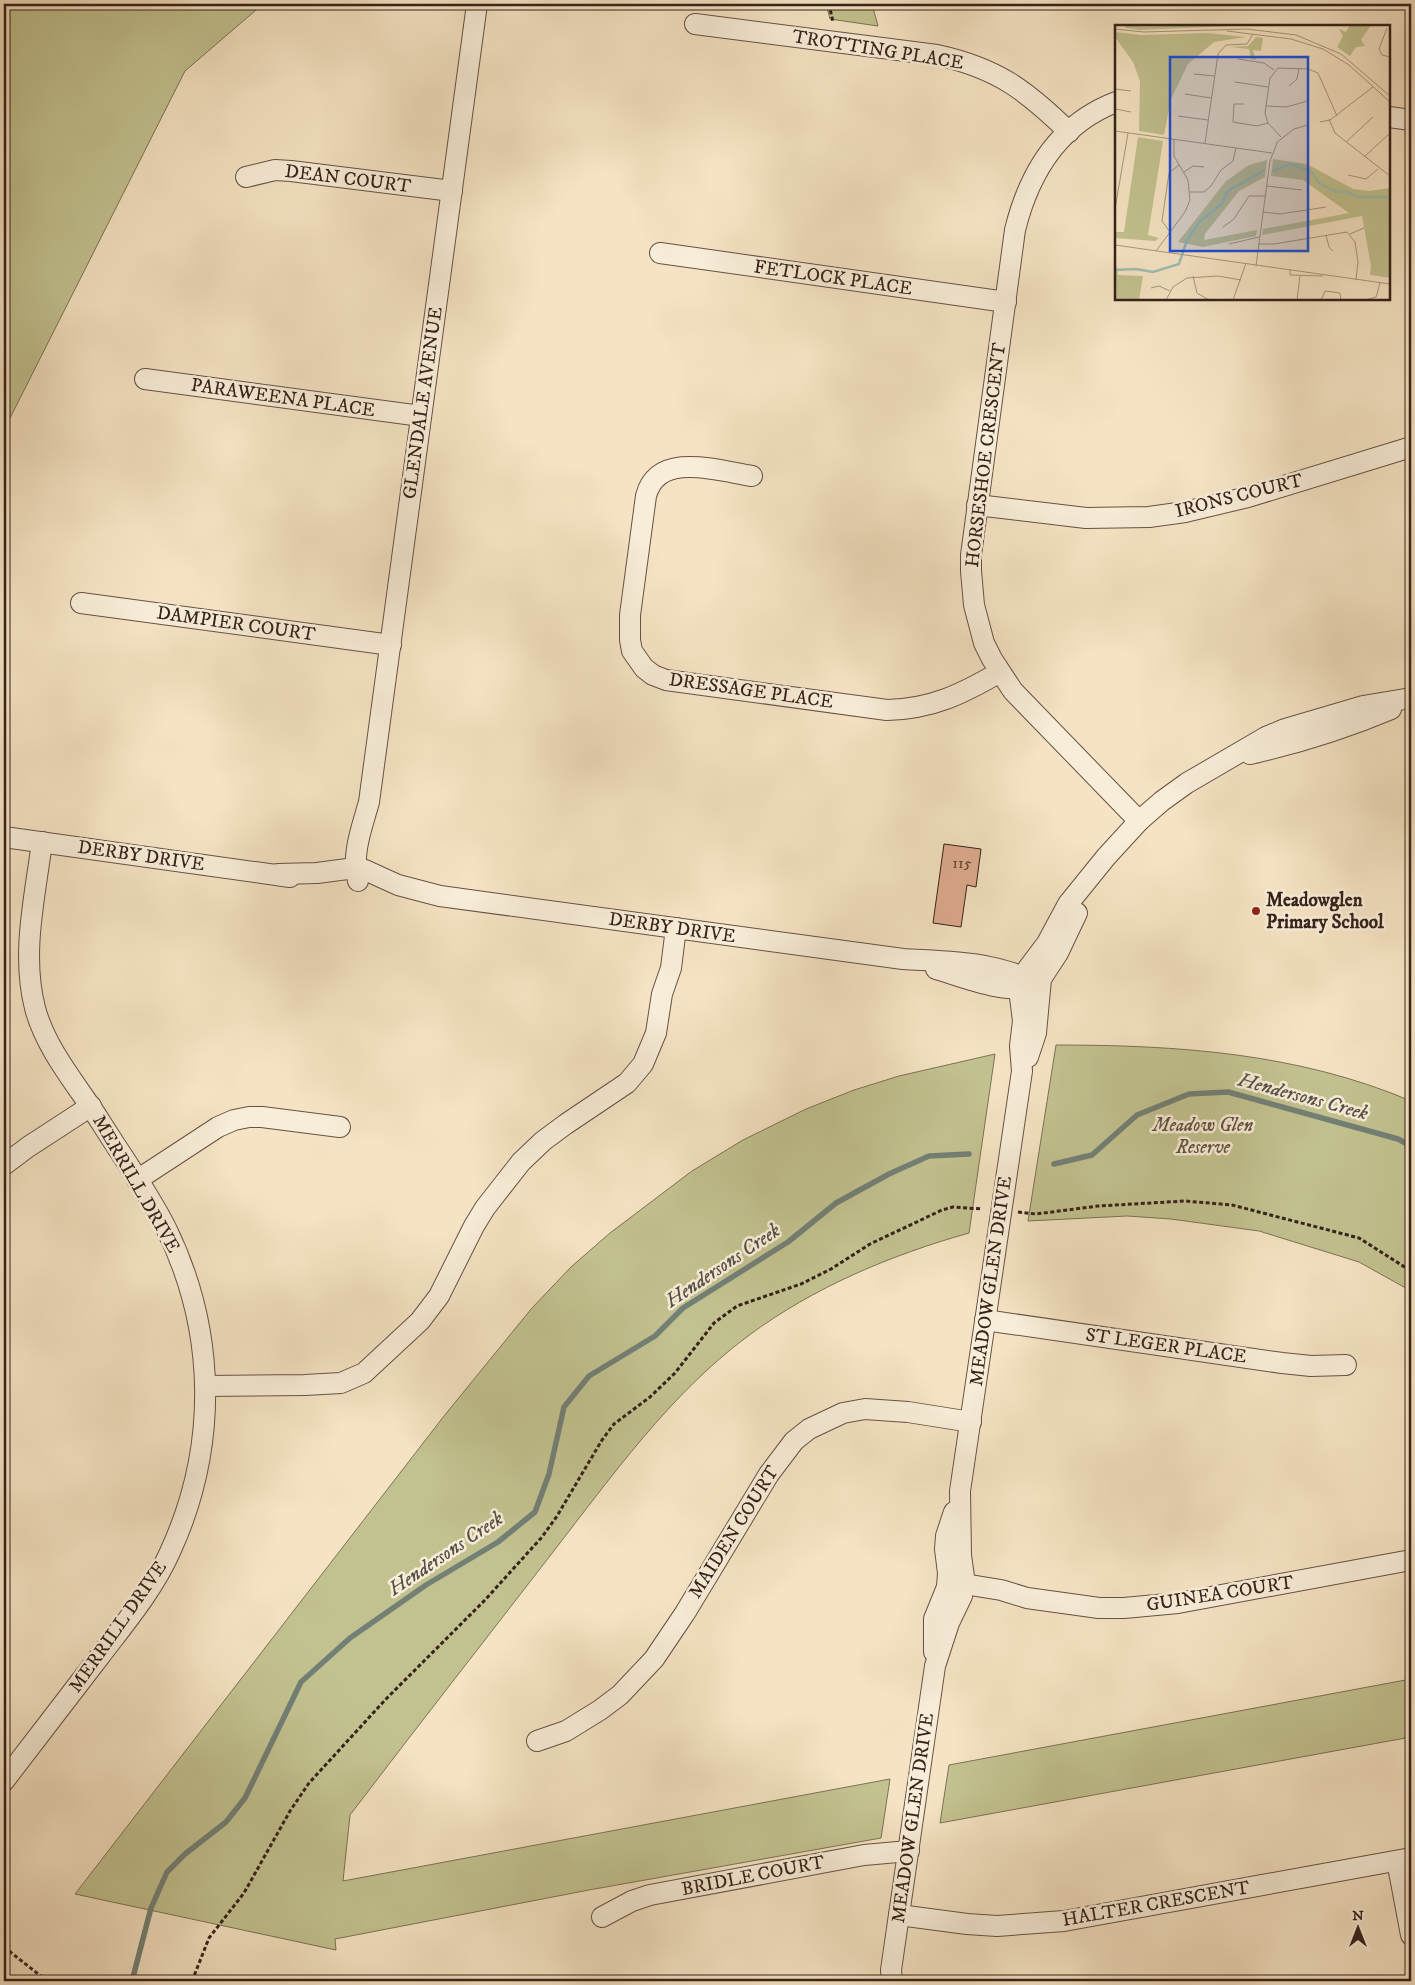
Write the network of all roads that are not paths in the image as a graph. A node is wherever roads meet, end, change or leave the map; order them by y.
1 (477, 4) edge
2 (695, 24) dead end
3 (1115, 102) edge
4 (1390, 117) edge
5 (1411, 120) edge
6 (1069, 132) junction
7 (246, 177) dead end
8 (452, 191) junction
9 (660, 253) dead end
10 (1006, 302) junction
11 (145, 379) dead end
12 (421, 416) junction
13 (1408, 448) dead end
14 (752, 476) dead end
15 (978, 505) junction
16 (81, 603) dead end
17 (390, 645) junction
18 (1000, 672) junction
19 (1411, 699) edge
20 (1139, 822) junction
21 (4, 837) edge
22 (42, 842) junction
23 (359, 873) junction
24 (669, 927) junction
25 (1027, 983) junction
26 (91, 1106) junction
27 (340, 1127) dead end
28 (4, 1165) edge
29 (137, 1180) junction
30 (986, 1320) junction
31 (1346, 1365) dead end
32 (205, 1386) junction
33 (970, 1422) junction
34 (1411, 1560) edge
35 (958, 1589) junction
36 (537, 1741) dead end
37 (4, 1781) edge
38 (909, 1851) junction
39 (1404, 1860) edge
40 (899, 1915) junction
41 (602, 1917) dead end
42 (1411, 1935) edge
43 (890, 1978) edge

1 - 8 street, GLENDALE AVENUE
2 - 6 street, TROTTING PLACE
3 - 6 street, HORSESHOE CRESCENT
4 - 5 street
6 - 10 street, HORSESHOE CRESCENT
7 - 8 street, DEAN COURT
8 - 12 street, GLENDALE AVENUE
9 - 10 street, FETLOCK PLACE
10 - 15 street, HORSESHOE CRESCENT
11 - 12 street, PARAWEENA PLACE
12 - 17 street, GLENDALE AVENUE
13 - 15 street, IRONS COURT
14 - 18 street, DRESSAGE PLACE
15 - 18 street, HORSESHOE CRESCENT
16 - 17 street, DAMPIER COURT
17 - 23 street, GLENDALE AVENUE
18 - 20 street, HORSESHOE CRESCENT
19 - 20 street, MEADOW GLEN DRIVE
20 - 25 street, MEADOW GLEN DRIVE
21 - 22 street, DERBY DRIVE
22 - 23 street, DERBY DRIVE
22 - 26 street, MERRILL DRIVE
23 - 24 street, DERBY DRIVE
24 - 25 street, DERBY DRIVE
24 - 32 street
25 - 30 street, MEADOW GLEN DRIVE
26 - 28 street
26 - 29 street, MERRILL DRIVE
27 - 29 street
29 - 32 street, MERRILL DRIVE
30 - 31 street, ST LEGER PLACE
30 - 33 street, MEADOW GLEN DRIVE
32 - 37 street, MERRILL DRIVE
33 - 35 street, MEADOW GLEN DRIVE
33 - 36 street, MAIDEN COURT
34 - 35 street, GUINEA COURT
35 - 38 street, MEADOW GLEN DRIVE
38 - 40 street, MEADOW GLEN DRIVE
38 - 41 street, BRIDLE COURT
39 - 40 street, HALTER CRESCENT
39 - 42 street
40 - 43 street, MEADOW GLEN DRIVE

